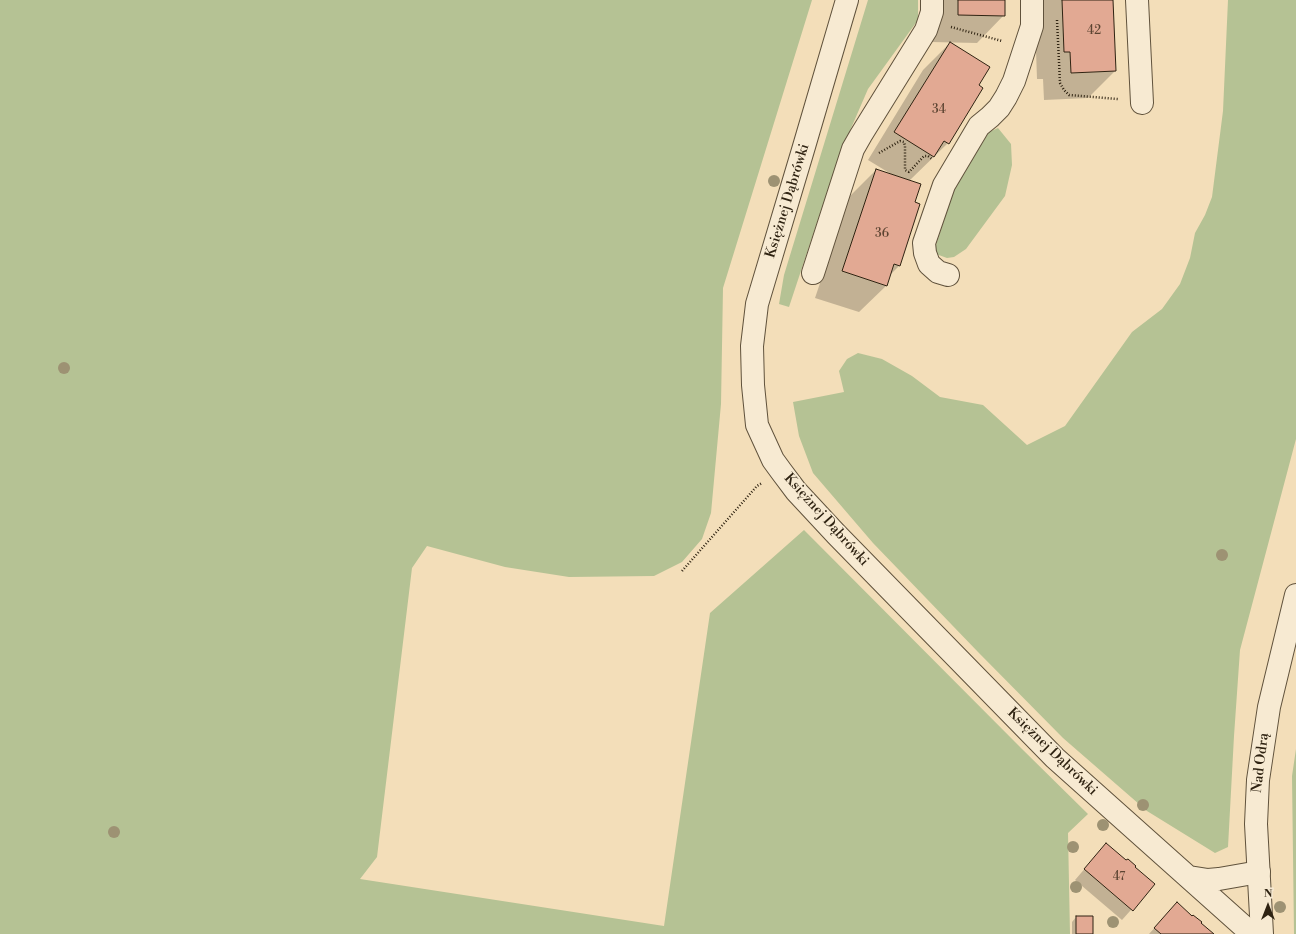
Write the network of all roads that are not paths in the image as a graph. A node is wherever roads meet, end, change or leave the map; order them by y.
1 (847, 0) edge
2 (932, 0) edge
3 (1032, 0) edge
4 (1137, 0) edge
5 (1132, 101) road end
6 (813, 273) dead end
7 (948, 275) dead end
8 (1296, 595) edge
9 (1259, 872) junction
10 (1189, 877) junction
11 (1252, 934) edge
12 (1262, 934) edge

1 - 10 street, Księżnej Dąbrówki
2 - 6 street
3 - 7 street
4 - 5 street
8 - 9 street, Nad Odrą
9 - 10 street
9 - 12 street, Nad Odrą
10 - 11 street, Księżnej Dąbrówki

